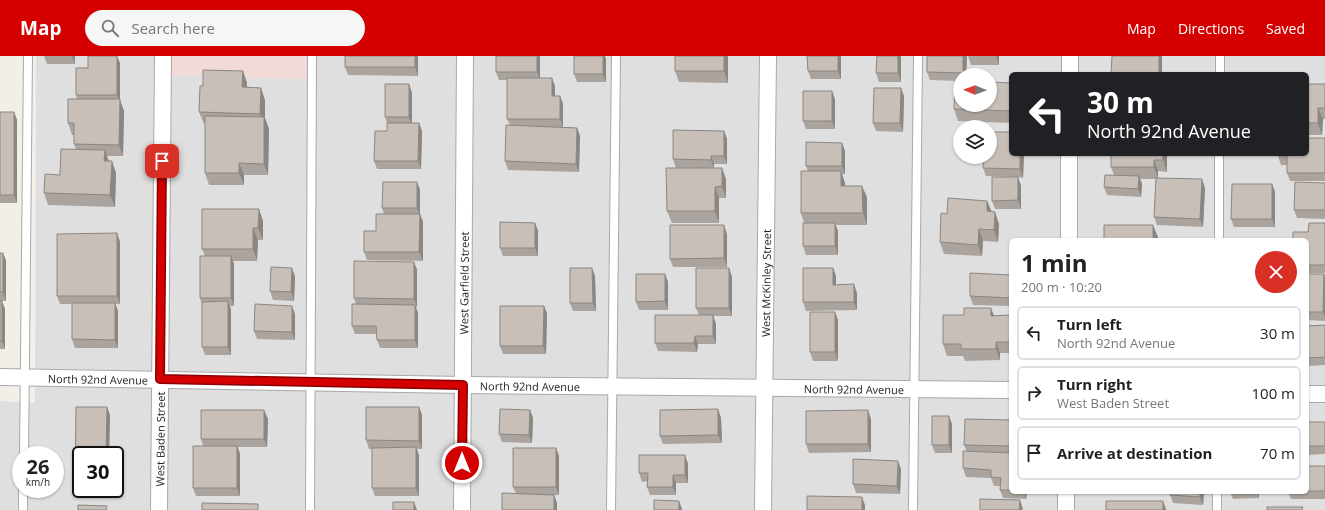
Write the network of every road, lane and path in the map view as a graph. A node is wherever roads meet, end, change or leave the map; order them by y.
1 (28, 56) edge
2 (163, 56) edge
3 (312, 56) edge
4 (465, 56) edge
5 (616, 56) edge
6 (768, 56) edge
7 (918, 56) edge
8 (1070, 56) edge
9 (1220, 56) edge
10 (1070, 72) edge
11 (1220, 72) edge
12 (1069, 156) edge
13 (1219, 156) edge
14 (1069, 238) edge
15 (1219, 238) edge
16 (0, 377) edge
17 (24, 378) junction
18 (160, 379) junction
19 (311, 382) junction
20 (463, 385) junction
21 (612, 386) junction
22 (765, 387) junction
23 (914, 389) junction
24 (1009, 390) edge
25 (1309, 394) edge
26 (1325, 394) edge
27 (24, 446) edge
28 (1066, 494) edge
29 (1217, 494) edge
30 (24, 498) edge
31 (23, 510) edge
32 (159, 510) edge
33 (310, 510) edge
34 (462, 510) edge
35 (611, 510) edge
36 (763, 510) edge
37 (913, 510) edge
38 (1066, 510) edge
39 (1217, 510) edge

1 - 17 lane
2 - 18 street, West Baden Street
3 - 19 lane
4 - 20 street, West Garfield Street
5 - 21 lane
6 - 22 street, West McKinley Street
7 - 23 lane
8 - 10 street
9 - 11 lane
12 - 14 street
13 - 15 lane
16 - 17 street, North 92nd Avenue
17 - 18 street, North 92nd Avenue
17 - 27 lane
18 - 19 street, North 92nd Avenue
18 - 32 street, West Baden Street
19 - 20 street, North 92nd Avenue
19 - 33 lane
20 - 21 street, North 92nd Avenue
20 - 34 street, West Garfield Street
21 - 22 street, North 92nd Avenue
21 - 35 lane
22 - 23 street, North 92nd Avenue
22 - 36 street, West McKinley Street
23 - 24 street, North 92nd Avenue
23 - 37 lane
25 - 26 street
28 - 38 street
29 - 39 lane
30 - 31 lane

